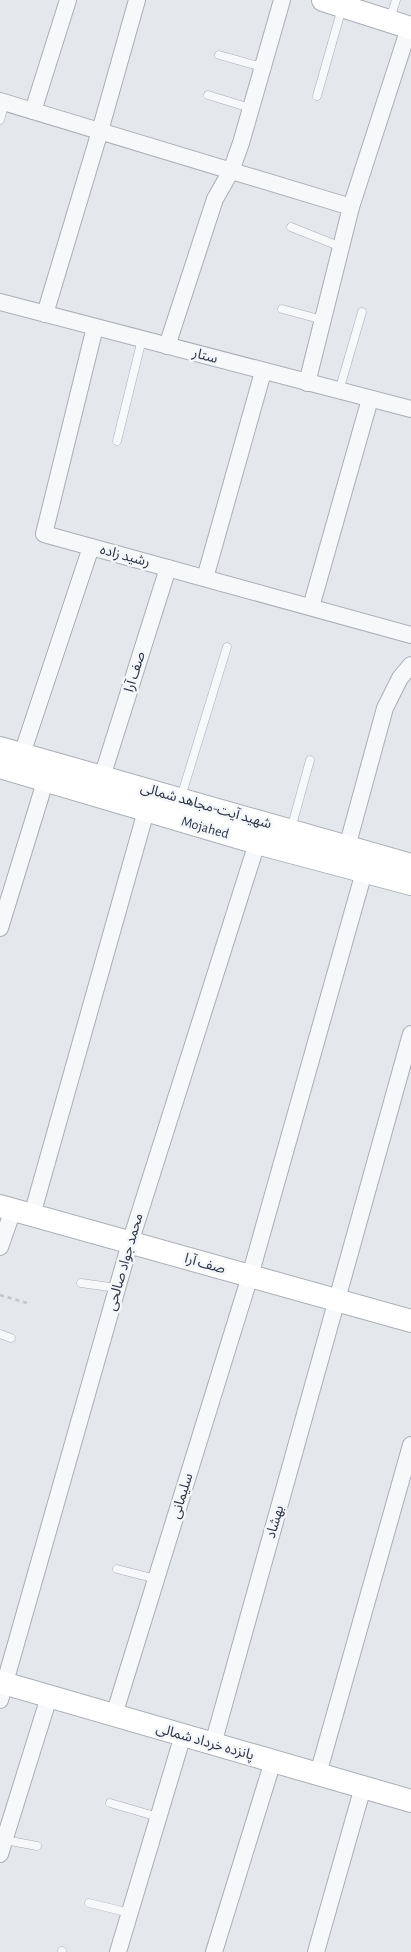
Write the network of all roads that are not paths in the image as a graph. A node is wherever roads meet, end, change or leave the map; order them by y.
1 (68, 0) edge
2 (137, 0) edge
3 (282, 0) edge
4 (396, 0) edge
5 (337, 2) edge
6 (403, 26) edge
7 (219, 55) dead end
8 (262, 67) junction
9 (208, 96) dead end
10 (318, 96) dead end
11 (2, 101) edge
12 (250, 108) junction
13 (33, 111) junction
14 (0, 120) edge
15 (100, 132) junction
16 (231, 171) junction
17 (351, 207) junction
18 (291, 227) dead end
19 (341, 247) junction
20 (0, 302) edge
21 (282, 309) dead end
22 (362, 312) dead end
23 (45, 314) junction
24 (323, 320) junction
25 (95, 327) junction
26 (142, 340) junction
27 (167, 346) junction
28 (263, 372) junction
29 (307, 383) junction
30 (339, 391) junction
31 (370, 399) junction
32 (411, 409) edge
33 (116, 441) dead end
34 (91, 547) junction
35 (168, 568) junction
36 (205, 578) junction
37 (311, 607) junction
38 (411, 635) edge
39 (228, 647) dead end
40 (411, 665) edge
41 (0, 748) edge
42 (22, 754) junction
43 (310, 760) dead end
44 (0, 767) edge
45 (102, 777) junction
46 (45, 782) junction
47 (180, 799) junction
48 (146, 811) junction
49 (290, 831) junction
50 (256, 843) junction
51 (347, 847) junction
52 (411, 865) edge
53 (364, 872) junction
54 (411, 884) edge
55 (0, 928) edge
56 (411, 1034) edge
57 (15, 1210) edge
58 (130, 1243) junction
59 (0, 1247) edge
60 (250, 1276) junction
61 (81, 1283) dead end
62 (117, 1288) junction
63 (337, 1301) junction
64 (410, 1318) edge
65 (0, 1334) edge
66 (11, 1338) dead end
67 (411, 1445) edge
68 (117, 1569) dead end
69 (156, 1580) junction
70 (2, 1689) edge
71 (49, 1696) junction
72 (114, 1715) junction
73 (183, 1735) junction
74 (213, 1744) junction
75 (273, 1761) junction
76 (318, 1774) junction
77 (364, 1787) junction
78 (411, 1801) edge
79 (110, 1803) dead end
80 (158, 1817) junction
81 (37, 1846) dead end
82 (2, 1847) edge
83 (89, 1903) dead end
84 (130, 1913) junction
85 (118, 1952) edge
86 (214, 1952) edge
87 (316, 1952) edge

1 - 13 street
2 - 15 street
3 - 8 street
4 - 6 lane
5 - 6 street
5 - 10 lane
6 - 17 street
7 - 8 lane
8 - 12 street
9 - 12 lane
11 - 13 street
11 - 14 lane
12 - 16 street
13 - 15 street
15 - 16 street
15 - 23 street
16 - 17 street
16 - 27 street
17 - 19 street
18 - 19 lane
19 - 24 street
20 - 23 street, ستار
21 - 24 lane
22 - 30 lane
23 - 25 street, ستار
24 - 29 street
25 - 26 street, ستار
25 - 34 street, رشید زاده
26 - 27 street, ستار
26 - 33 lane
27 - 28 street, ستار
28 - 29 street, ستار
28 - 36 street
29 - 30 street, ستار
30 - 31 street, ستار
31 - 32 street, ستار
31 - 37 street
34 - 35 street, رشید زاده
34 - 42 street
35 - 36 street, رشید زاده
35 - 45 street, صف آرا
36 - 37 street, رشید زاده
37 - 38 street, رشید زاده
39 - 47 lane
40 - 51 street
41 - 42 street, شهید آیت-مجاهد شمالی
42 - 45 street, شهید آیت-مجاهد شمالی
43 - 49 lane
44 - 46 street, Mojahed
45 - 47 street, شهید آیت-مجاهد شمالی
46 - 48 street, Mojahed
46 - 55 street
47 - 49 street, شهید آیت-مجاهد شمالی
48 - 50 street, Mojahed
48 - 57 street
49 - 51 street, شهید آیت-مجاهد شمالی
50 - 53 street, Mojahed
50 - 58 street, محمد جواد صالحی
51 - 52 street, شهید آیت-مجاهد شمالی
53 - 54 street, Mojahed
53 - 60 street, سلیمانی
56 - 63 street, بهشاد
57 - 58 street, صف آرا
57 - 59 street
58 - 60 street, صف آرا
58 - 62 street, محمد جواد صالحی
60 - 63 street, صف آرا
60 - 69 street, سلیمانی
61 - 62 lane
62 - 70 street, محمد جواد صالحی
63 - 64 street, صف آرا
63 - 74 street, بهشاد
65 - 66 lane
67 - 76 street
68 - 69 lane
69 - 72 street, سلیمانی
70 - 71 street, پانزده خرداد شمالی
71 - 72 street, پانزده خرداد شمالی
71 - 82 street
72 - 73 street, پانزده خرداد شمالی
73 - 74 street, پانزده خرداد شمالی
73 - 80 street
74 - 75 street, پانزده خرداد شمالی
75 - 76 street, پانزده خرداد شمالی
75 - 86 street
76 - 77 street, پانزده خرداد شمالی
77 - 78 street, پانزده خرداد شمالی
77 - 87 street
79 - 80 lane
80 - 84 street
81 - 82 lane
83 - 84 lane
84 - 85 street

